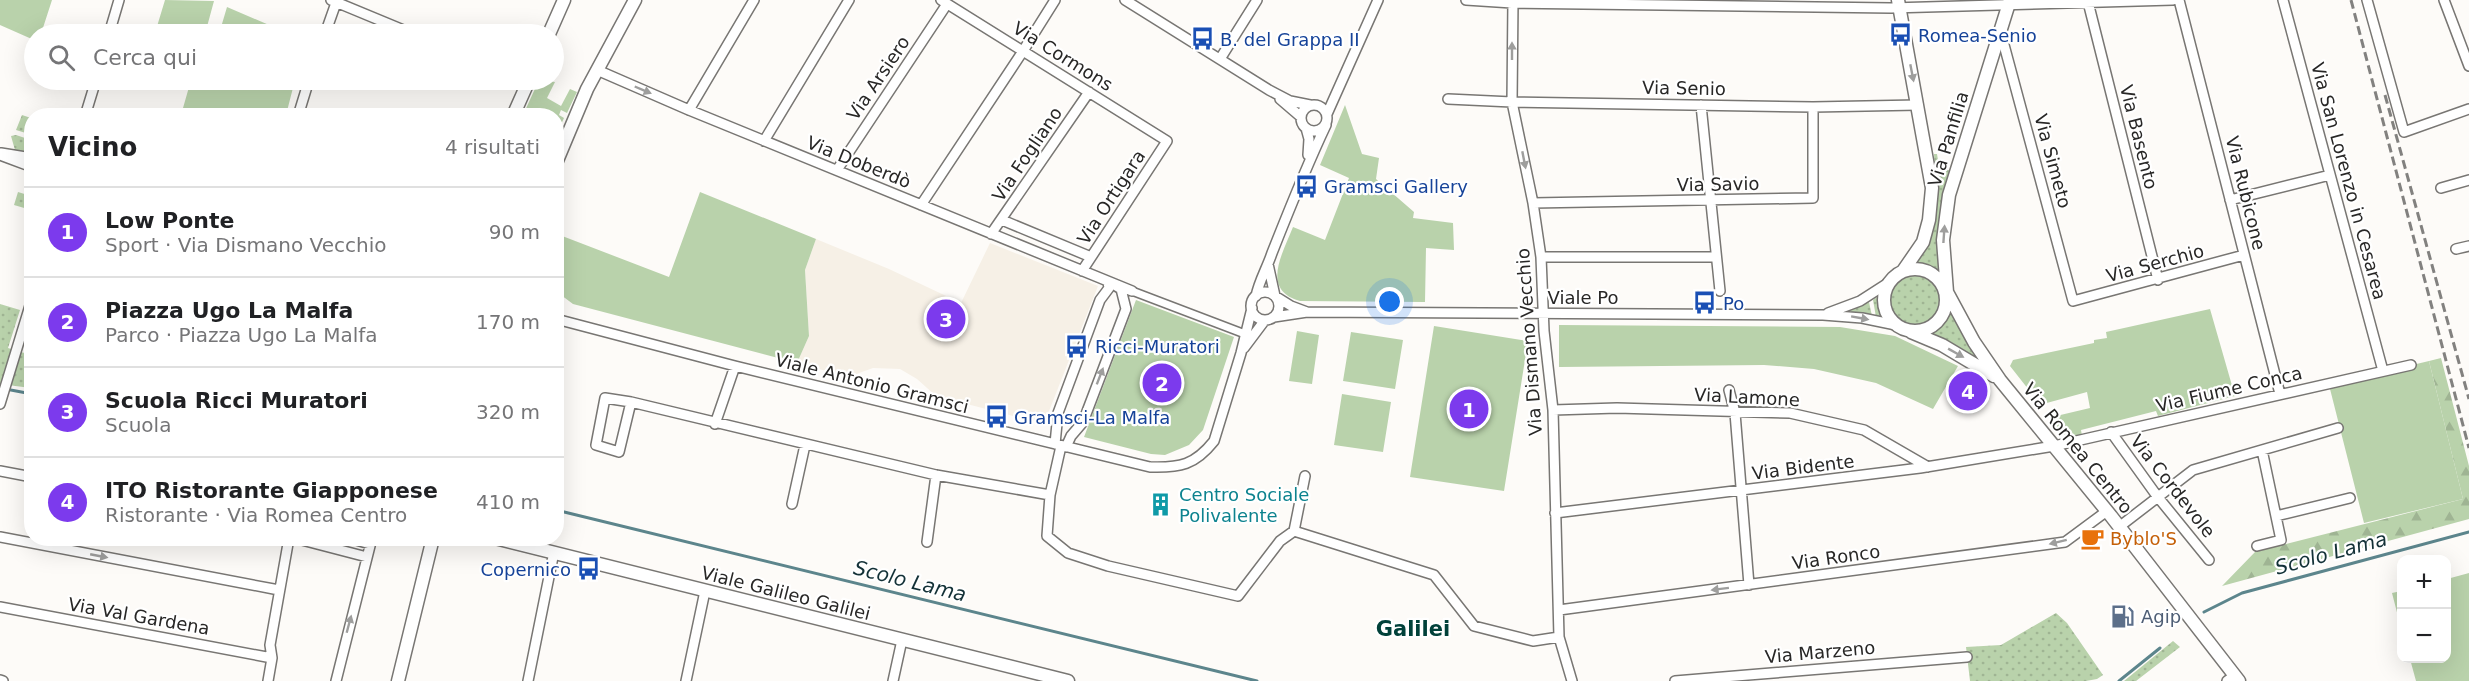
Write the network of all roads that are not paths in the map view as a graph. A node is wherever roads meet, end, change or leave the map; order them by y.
1 (119, 0) edge
2 (561, 0) edge
3 (635, 0) edge
4 (753, 0) edge
5 (849, 0) edge
6 (1055, 0) edge
7 (1125, 0) edge
8 (1257, 0) edge
9 (1377, 0) edge
10 (1466, 0) edge
11 (2173, 0) edge
12 (2179, 0) edge
13 (2283, 0) edge
14 (2367, 0) edge
15 (2444, 0) edge
16 (334, 1) edge
17 (944, 2) edge
18 (1512, 2) edge
19 (2009, 2) edge
20 (2088, 2) junction
21 (1899, 4) edge
22 (112, 24) edge
23 (328, 24) edge
24 (389, 24) edge
25 (553, 24) edge
26 (2000, 30) junction
27 (1023, 51) junction
28 (1220, 59) junction
29 (2469, 66) edge
30 (597, 70) junction
31 (93, 90) edge
32 (306, 90) edge
33 (522, 90) edge
34 (1269, 90) junction
35 (1089, 92) junction
36 (1334, 95) junction
37 (1449, 99) dead end
38 (1512, 102) junction
39 (1312, 105) junction
40 (1701, 105) junction
41 (1918, 105) junction
42 (1814, 107) junction
43 (87, 108) edge
44 (300, 108) edge
45 (516, 108) edge
46 (2469, 109) edge
47 (689, 110) junction
48 (1327, 114) junction
49 (1301, 117) junction
50 (1326, 125) junction
51 (1306, 128) junction
52 (568, 130) junction
53 (564, 132) edge
54 (564, 141) edge
55 (764, 141) junction
56 (1167, 141) joint
57 (0, 154) edge
58 (24, 157) edge
59 (24, 164) edge
60 (837, 171) junction
61 (1302, 175) junction
62 (2330, 175) junction
63 (2469, 180) edge
64 (2441, 188) dead end
65 (1710, 200) junction
66 (2230, 200) junction
67 (1533, 203) junction
68 (921, 205) junction
69 (1002, 220) junction
70 (991, 234) junction
71 (2469, 246) edge
72 (2456, 249) dead end
73 (2244, 255) junction
74 (1091, 257) junction
75 (1541, 257) junction
76 (1716, 257) junction
77 (1269, 264) junction
78 (1082, 271) junction
79 (1903, 271) junction
80 (2158, 280) junction
81 (1108, 282) junction
82 (1888, 283) junction
83 (1132, 291) joint
84 (1720, 291) dead end
85 (1947, 292) junction
86 (1256, 296) junction
87 (1275, 296) junction
88 (1102, 297) junction
89 (1124, 301) junction
90 (2073, 301) joint
91 (1251, 308) junction
92 (1307, 312) junction
93 (1542, 314) junction
94 (1823, 315) junction
95 (564, 318) edge
96 (1269, 318) junction
97 (564, 320) edge
98 (567, 321) junction
99 (24, 324) edge
100 (1896, 325) junction
101 (1910, 331) junction
102 (1245, 334) junction
103 (1241, 353) junction
104 (2411, 365) dead end
105 (735, 366) junction
106 (2383, 371) junction
107 (2000, 380) junction
108 (1730, 390) dead end
109 (2280, 394) junction
110 (631, 402) junction
111 (0, 404) edge
112 (1553, 410) junction
113 (1735, 413) junction
114 (1058, 422) junction
115 (715, 424) junction
116 (1077, 428) junction
117 (2338, 428) dead end
118 (2111, 432) junction
119 (805, 445) junction
120 (1061, 446) junction
121 (2054, 446) junction
122 (2262, 450) junction
123 (1928, 467) junction
124 (0, 471) edge
125 (936, 475) junction
126 (24, 476) edge
127 (1305, 476) dead end
128 (1742, 491) junction
129 (1050, 495) junction
130 (2157, 496) junction
131 (2350, 498) dead end
132 (792, 504) dead end
133 (2107, 511) junction
134 (1556, 513) junction
135 (2276, 516) junction
136 (2119, 527) junction
137 (1294, 531) junction
138 (0, 537) edge
139 (24, 542) edge
140 (927, 542) dead end
141 (47, 546) edge
142 (287, 546) edge
143 (325, 546) edge
144 (370, 546) edge
145 (431, 546) edge
146 (529, 546) edge
147 (2257, 546) dead end
148 (554, 552) junction
149 (367, 557) junction
150 (2209, 560) dead end
151 (1749, 585) junction
152 (279, 590) junction
153 (705, 591) junction
154 (0, 607) edge
155 (1559, 610) junction
156 (1559, 637) junction
157 (902, 640) junction
158 (1967, 657) dead end
159 (272, 658) junction
160 (2233, 679) edge
161 (268, 681) edge
162 (336, 681) edge
163 (398, 681) edge
164 (528, 681) edge
165 (686, 681) edge
166 (893, 681) edge
167 (1068, 681) edge
168 (1572, 681) edge
169 (1675, 681) edge

1 - 22 street
2 - 25 street
3 - 30 street
4 - 47 street
5 - 55 street
6 - 27 street
7 - 28 street
8 - 28 street
9 - 36 street
10 - 18 street
11 - 20 street
12 - 66 street, Via Rubicone
13 - 62 street, Via San Lorenzo in Cesarea
14 - 46 street
15 - 29 street
16 - 23 street
16 - 24 street
17 - 27 street, Via Cormons
17 - 60 street, Via Arsiero
18 - 21 street
38 -> 18 street, Via Dismano Vecchio
19 - 20 street
19 - 21 street
19 - 26 street, Via Panfilia
20 - 80 street, Via Basento
21 -> 41 street
85 -> 26 street, Via Panfilia
26 - 90 street, Via Simeto
27 - 35 street, Via Cormons
27 - 68 street
28 - 34 street
30 -> 47 street, Via Doberdò
30 - 52 street
31 - 43 street
32 - 44 street
33 - 45 street
34 - 39 street
34 - 49 street
35 - 56 street, Via Cormons
35 - 69 street, Via Fogliano
36 - 39 street
36 - 48 street
37 - 38 street, Via Senio
38 - 40 street, Via Senio
38 -> 67 street, Via Dismano Vecchio
39 - 48 street
39 - 49 street
40 - 42 street, Via Senio
40 - 65 street
41 - 42 street, Via Senio
41 - 79 street
42 - 65 street, Via Savio
47 - 55 street, Via Doberdò
48 - 50 street
49 - 51 street
50 - 51 street
50 - 61 street
51 - 61 street
52 - 53 street
52 - 54 street
55 - 60 street, Via Doberdò
56 - 74 street, Via Ortigara
57 - 58 street
57 - 59 street
60 - 68 street, Via Doberdò
61 - 77 street
62 - 66 street
62 - 106 street, Via San Lorenzo in Cesarea
63 - 64 street
65 - 67 street, Via Savio
65 - 76 street
66 - 73 street, Via Rubicone
67 - 75 street, Via Dismano Vecchio
68 - 70 street, Via Doberdò
69 - 70 street, Via Fogliano
69 - 74 street
70 - 78 street, Via Doberdò
71 - 72 street
73 - 80 street, Via Serchio
73 - 109 street, Via Rubicone
74 - 78 street, Via Ortigara
75 - 76 street
75 - 93 street, Via Dismano Vecchio
76 - 84 street
77 - 86 street
77 - 87 street
78 - 81 street, Via Doberdò
79 - 82 street
79 - 85 street
80 - 90 street, Via Serchio
81 - 83 street, Via Doberdò
81 - 88 street
81 - 89 street
82 - 94 street, Viale Po
82 - 100 street
83 - 102 street
85 - 101 street
85 - 107 street, Via Romea Centro
86 - 87 street
86 - 91 street
87 - 92 street, Viale Po
87 - 96 street
88 - 89 street
88 - 114 street
116 -> 89 street
91 - 96 street
91 - 102 street, Viale Antonio Gramsci
92 - 93 street, Viale Po
92 - 96 street, Viale Po
93 - 94 street, Viale Po
93 - 112 street, Via Dismano Vecchio
94 -> 100 street, Viale Po
95 - 98 street, Viale Antonio Gramsci
96 - 103 street, Viale Antonio Gramsci
97 - 98 street, Viale Antonio Gramsci
98 - 105 street, Viale Antonio Gramsci
99 - 111 street
100 - 101 street
101 -> 107 street, Via Romea Centro
102 - 103 street, Viale Antonio Gramsci
103 - 120 street, Viale Antonio Gramsci
104 - 106 street, Via Fiume Conca
105 - 115 street
105 - 120 street, Viale Antonio Gramsci
106 - 109 street, Via Fiume Conca
107 - 121 street, Via Romea Centro
108 - 113 street
109 - 118 street, Via Fiume Conca
110 - 110 street
110 - 115 street
112 - 113 street, Via Lamone
112 - 134 street, Via Dismano Vecchio
113 - 123 street, Via Lamone
113 - 128 street
114 - 116 street
114 - 120 street
115 - 119 street
116 - 120 street
117 - 122 street
118 - 121 street, Via Fiume Conca
118 - 130 street, Via Cordevole
119 - 125 street
119 - 132 street
120 - 129 street
121 - 123 street, Via Bidente
121 - 133 street, Via Romea Centro
122 - 130 street
122 - 135 street
123 - 128 street, Via Bidente
124 - 126 street
125 - 129 street
125 - 140 street
127 - 137 street
128 - 134 street, Via Bidente
128 - 151 street
129 - 137 street
130 - 136 street
130 - 150 street, Via Cordevole
131 - 135 street
133 - 136 street, Via Romea Centro
133 -> 151 street, Via Ronco
134 - 155 street, Via Dismano Vecchio
135 - 147 street
136 - 160 street, Via Romea Centro
137 - 156 street
138 -> 139 street
141 -> 152 street
142 - 152 street
143 - 149 street
144 - 149 street
145 - 163 street
146 - 148 street, Viale Galileo Galilei
148 - 153 street, Viale Galileo Galilei
148 - 164 street
162 -> 149 street
151 -> 155 street, Via Ronco
152 - 159 street
153 - 157 street, Viale Galileo Galilei
153 - 165 street
154 - 159 street, Via Val Gardena
155 - 156 street, Via Dismano Vecchio
156 - 168 street, Via Dismano Vecchio
157 - 166 street
157 - 167 street, Viale Galileo Galilei
158 - 169 street, Via Marzeno
159 - 161 street

